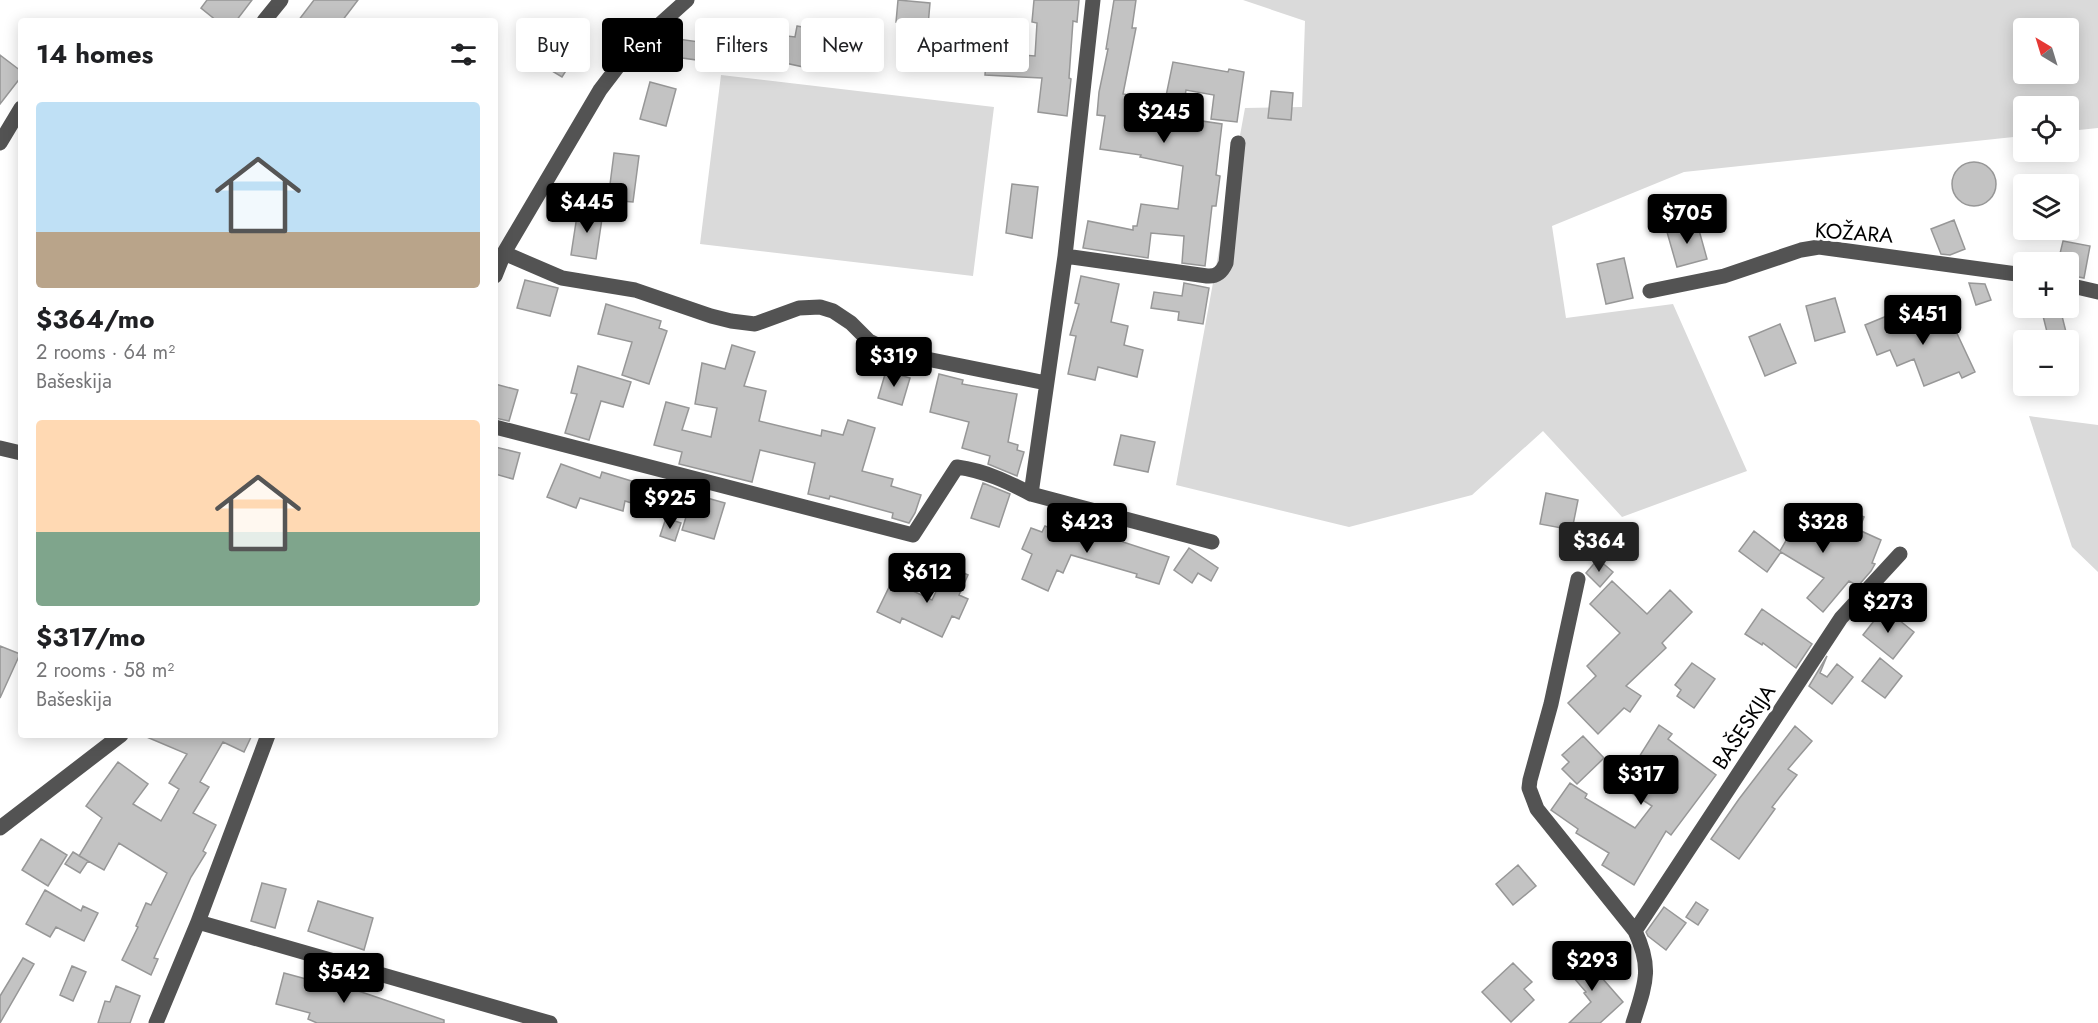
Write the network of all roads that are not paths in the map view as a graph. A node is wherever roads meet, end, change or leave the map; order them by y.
1 (280, 0) edge
2 (687, 0) edge
3 (1093, 0) edge
4 (266, 18) edge
5 (18, 113) edge
6 (0, 143) edge
7 (1238, 143) dead end
8 (504, 254) junction
9 (1065, 256) junction
10 (498, 269) edge
11 (2013, 274) edge
12 (2079, 288) edge
13 (1650, 291) dead end
14 (2098, 292) edge
15 (1046, 383) junction
16 (498, 428) edge
17 (0, 448) edge
18 (18, 452) edge
19 (1031, 494) junction
20 (1212, 542) dead end
21 (1900, 555) dead end
22 (1578, 579) dead end
23 (117, 738) edge
24 (267, 738) edge
25 (0, 828) edge
26 (198, 922) junction
27 (1635, 931) junction
28 (156, 1023) edge
29 (550, 1023) edge
30 (1633, 1023) edge

1 - 4 street
2 - 8 street
3 - 9 street
5 - 6 street
7 - 9 street
8 - 10 street
8 - 15 street
9 - 15 street
11 - 13 street, KOŽARA
12 - 14 street
15 - 19 street
16 - 19 street
17 - 18 street
19 - 20 street
21 - 27 street, BAŠESKIJA
22 - 27 street
23 - 25 street
24 - 26 street
26 - 28 street
26 - 29 street
27 - 30 street

